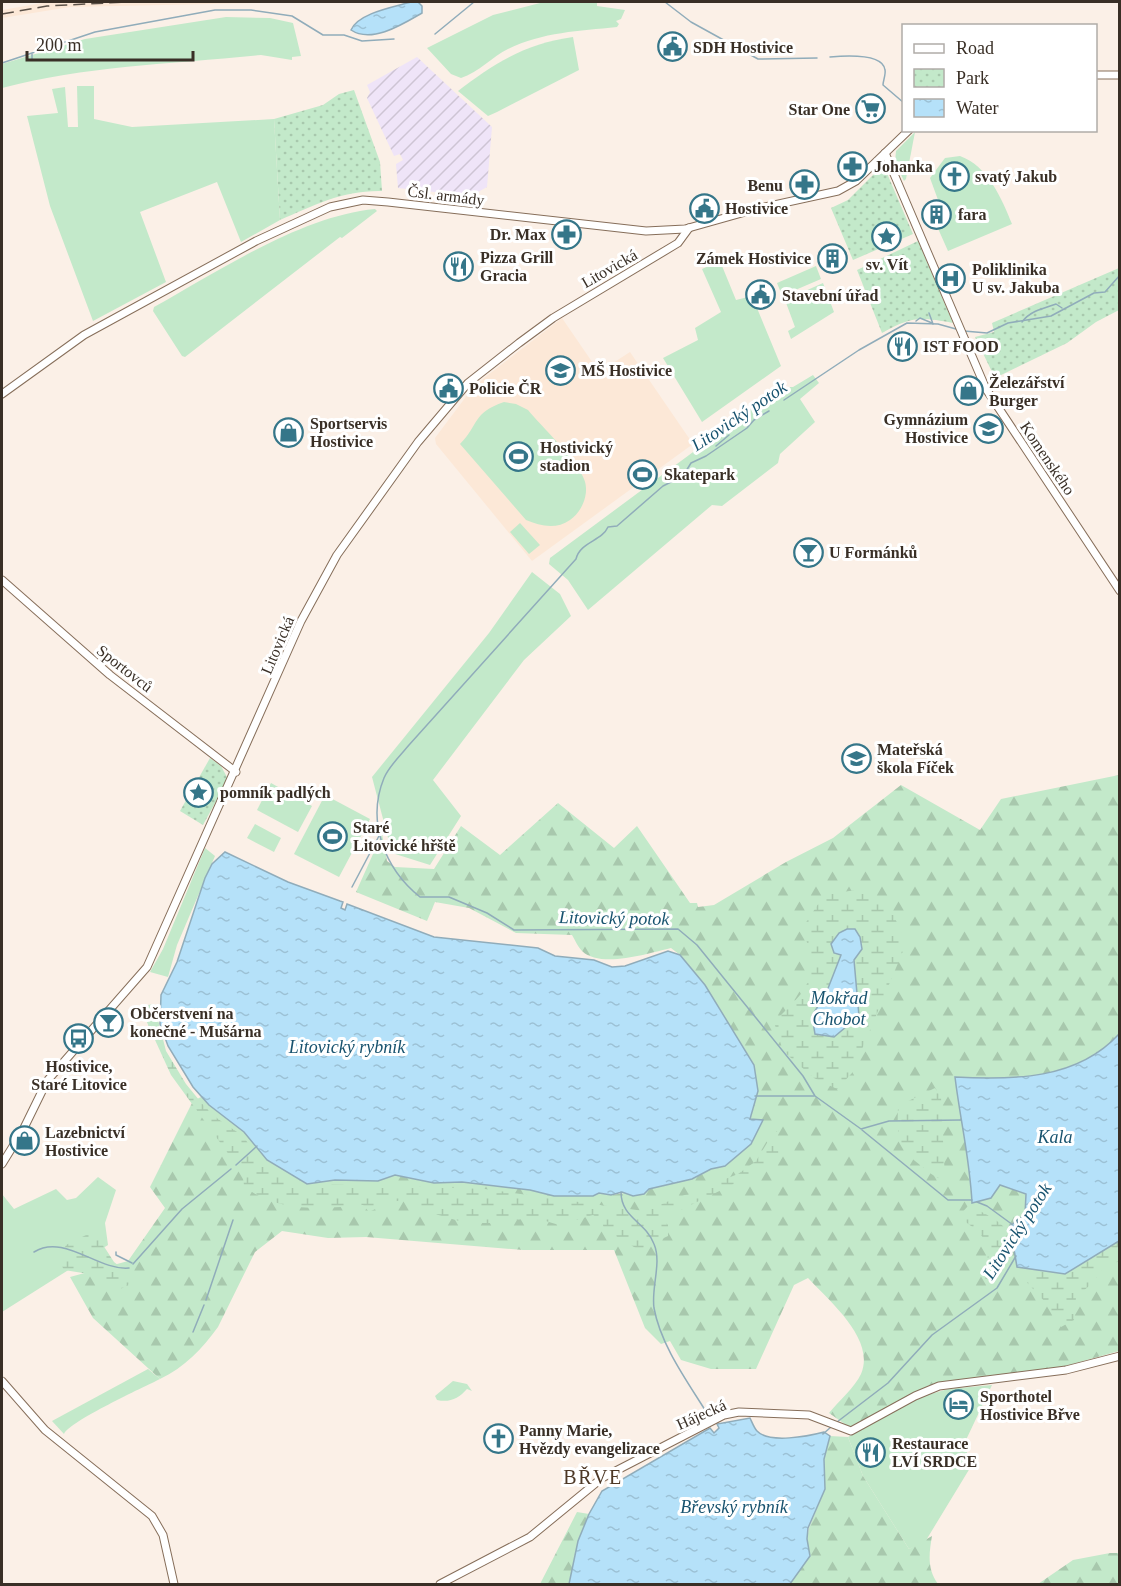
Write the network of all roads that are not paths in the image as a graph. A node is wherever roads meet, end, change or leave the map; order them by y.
1 (1097, 75) edge
2 (1119, 75) edge
3 (907, 132) edge
4 (885, 153) junction
5 (689, 228) junction
6 (664, 231) junction
7 (671, 247) junction
8 (2, 394) edge
9 (2, 580) edge
10 (1119, 591) edge
11 (236, 772) junction
12 (2, 1164) edge
13 (1119, 1356) edge
14 (2, 1381) edge
15 (174, 1584) edge
16 (440, 1584) edge

1 - 2 street
3 - 4 street, Čsl. armády
4 - 5 street, Čsl. armády
4 - 10 street, Komenského
5 - 6 street, Čsl. armády
5 - 7 street, Litovická
6 - 7 street
6 - 8 street, Čsl. armády
7 - 11 street, Litovická
9 - 11 street, Sportovců
11 - 12 street, Litovická
13 - 16 street, Hájecká
14 - 15 street

